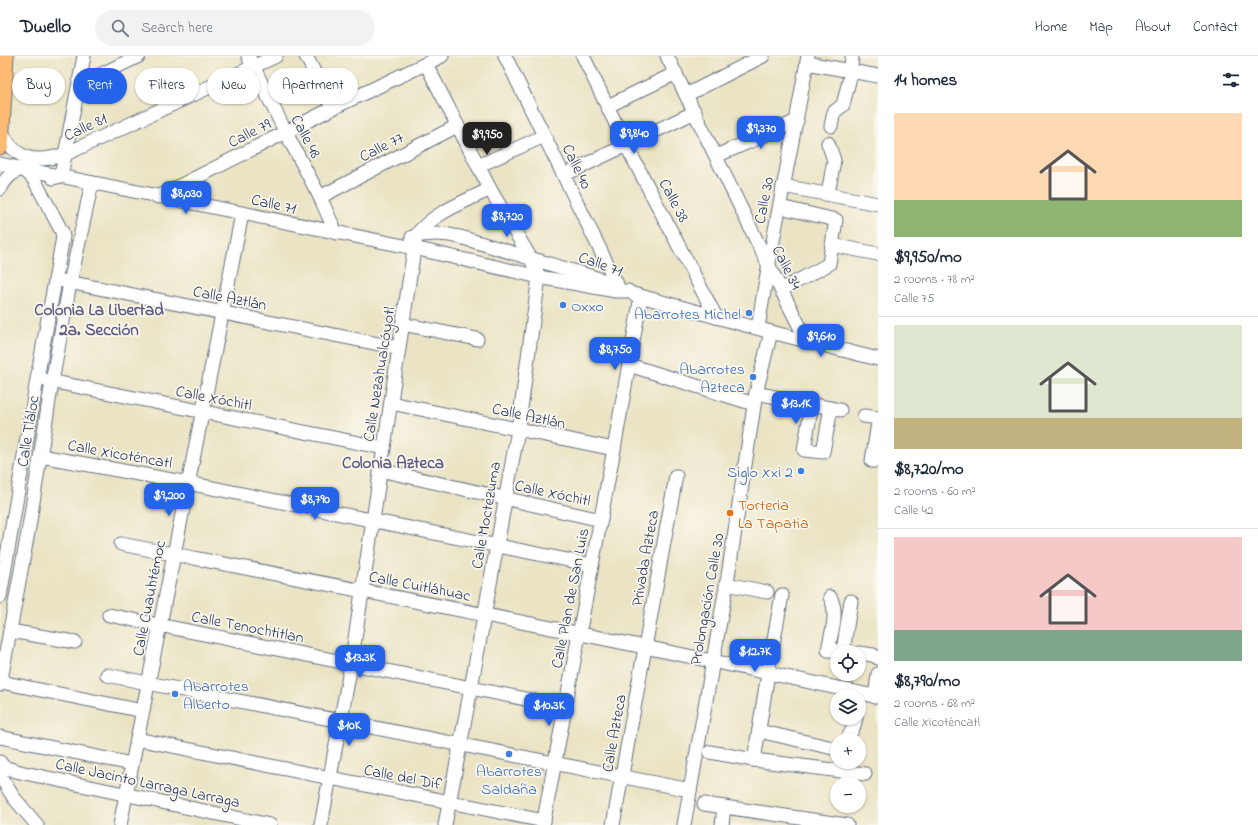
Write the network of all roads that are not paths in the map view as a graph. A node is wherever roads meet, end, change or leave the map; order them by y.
1 (5, 56) edge
2 (84, 56) edge
3 (139, 56) edge
4 (276, 56) edge
5 (306, 56) edge
6 (442, 56) edge
7 (505, 56) edge
8 (583, 56) edge
9 (666, 56) edge
10 (762, 56) edge
11 (852, 56) edge
12 (807, 59) edge
13 (250, 62) edge
14 (426, 64) junction
15 (82, 68) edge
16 (113, 68) edge
17 (851, 71) junction
18 (676, 73) junction
19 (878, 76) edge
20 (686, 95) junction
21 (75, 104) edge
22 (608, 106) junction
23 (333, 108) junction
24 (695, 112) junction
25 (796, 120) junction
26 (457, 126) junction
27 (831, 126) dead end
28 (286, 133) junction
29 (0, 136) edge
30 (544, 136) junction
31 (828, 143) dead end
32 (626, 144) junction
33 (66, 154) junction
34 (716, 156) junction
35 (0, 164) edge
36 (478, 166) junction
37 (23, 169) junction
38 (564, 175) junction
39 (61, 176) junction
40 (92, 183) junction
41 (783, 186) junction
42 (0, 189) edge
43 (490, 189) junction
44 (39, 190) junction
45 (828, 194) junction
46 (158, 197) junction
47 (320, 197) junction
48 (878, 204) edge
49 (780, 207) junction
50 (242, 214) junction
51 (336, 233) junction
52 (415, 242) junction
53 (832, 245) junction
54 (878, 254) edge
55 (531, 259) junction
56 (768, 264) junction
57 (539, 277) junction
58 (55, 279) junction
59 (70, 283) junction
60 (620, 289) junction
61 (781, 290) junction
62 (641, 296) junction
63 (222, 313) junction
64 (716, 317) junction
65 (402, 324) junction
66 (758, 328) junction
67 (771, 332) junction
68 (477, 339) dead end
69 (807, 342) junction
70 (399, 348) junction
71 (878, 359) edge
72 (629, 365) junction
73 (37, 379) junction
74 (52, 382) junction
75 (755, 398) junction
76 (391, 403) junction
77 (812, 404) junction
78 (202, 412) junction
79 (864, 416) dead end
80 (878, 418) edge
81 (878, 423) edge
82 (518, 430) junction
83 (384, 448) junction
84 (614, 449) junction
85 (41, 456) junction
86 (878, 461) edge
87 (380, 470) junction
88 (676, 476) dead end
89 (188, 482) junction
90 (505, 499) junction
91 (373, 520) junction
92 (601, 520) junction
93 (13, 525) junction
94 (29, 528) junction
95 (121, 544) dead end
96 (496, 545) junction
97 (174, 555) junction
98 (592, 565) junction
99 (726, 584) junction
100 (18, 590) junction
101 (362, 591) junction
102 (1, 592) edge
103 (767, 592) dead end
104 (782, 595) dead end
105 (830, 597) dead end
106 (851, 601) dead end
107 (109, 615) dead end
108 (484, 615) junction
109 (835, 616) junction
110 (848, 616) junction
111 (160, 626) junction
112 (10, 631) junction
113 (579, 634) junction
114 (75, 642) dead end
115 (847, 645) edge
116 (646, 647) junction
117 (830, 650) edge
118 (866, 654) edge
119 (878, 658) edge
120 (712, 660) junction
121 (351, 665) junction
122 (768, 672) junction
123 (878, 674) edge
124 (107, 675) dead end
125 (148, 683) junction
126 (0, 684) edge
127 (471, 688) junction
128 (831, 689) edge
129 (866, 697) edge
130 (877, 697) edge
131 (565, 707) junction
132 (143, 711) junction
133 (342, 721) junction
134 (759, 731) junction
135 (0, 737) edge
136 (137, 739) junction
137 (460, 744) junction
138 (830, 747) edge
139 (710, 752) dead end
140 (754, 760) junction
141 (0, 762) edge
142 (555, 763) junction
143 (132, 764) junction
144 (830, 764) edge
145 (850, 769) edge
146 (865, 774) dead end
147 (0, 776) edge
148 (622, 776) junction
149 (330, 778) junction
150 (690, 790) junction
151 (126, 794) junction
152 (450, 802) junction
153 (704, 804) dead end
154 (724, 808) junction
155 (227, 820) edge
156 (543, 823) edge
157 (36, 825) edge
158 (120, 825) edge
159 (270, 825) edge
160 (321, 825) edge
161 (445, 825) edge
162 (613, 825) edge
163 (684, 825) edge
164 (722, 825) edge
165 (844, 825) edge

1 - 29 main road
2 - 15 street
3 - 16 street
4 - 13 street, Calle 81
5 - 23 street
6 - 14 street, Calle 79
7 - 30 street, Calle 40
8 - 22 street, Calle 38
9 - 18 street, Calle 34
10 - 20 street
11 - 17 street
12 - 17 street
12 - 25 street, Calle 30
13 - 28 street, Calle 48
13 - 33 street, Calle 81
14 - 23 street, Calle 79
14 - 26 street
17 - 19 street
17 - 27 street
18 - 20 street, Calle 34
18 - 22 street
20 - 24 street, Calle 34
21 - 33 street
22 - 32 street, Calle 38
23 - 28 street, Calle 79
24 - 32 street
24 - 34 street, Calle 34
25 - 34 street
25 - 41 street, Calle 30
26 - 36 street
26 - 47 street, Calle 77
28 - 46 street, Calle 79
28 - 47 street, Calle 48
29 - 33 street, Calle 81
30 - 36 street
30 - 38 street, Calle 40
31 - 45 street
32 - 38 street
32 - 64 street, Calle 38
33 - 39 street
34 - 56 street, Calle 34
35 - 37 street, Calle 71
36 - 43 street
37 - 39 street, Calle 71
37 - 42 street
37 - 44 street, Calle Tláloc
38 - 60 street, Calle 40
39 - 40 street, Calle 71
39 - 44 street
40 - 46 street, Calle 71
40 - 59 street, Calle Tláloc
41 - 45 street
41 - 49 street, Calle 30
43 - 52 street
43 - 55 street
44 - 58 street, Calle Tláloc
45 - 48 street
46 - 50 street, Calle 71
47 - 51 street, Calle 48
49 - 53 street
49 - 56 street, Calle 30
50 - 51 street, Calle 71
50 - 63 street, Calle Cuauhtémoc
51 - 52 street, Calle 71
52 - 55 street, Calle 71
52 - 57 street, Calle 71
52 - 65 street, Calle Nezahualcóyotl
53 - 54 street
53 - 61 street
55 - 57 street
55 - 60 street, Calle 71
56 - 61 street, Calle 34
56 - 66 street, Calle 30
57 - 60 street, Calle 71
57 - 82 street, Calle Moctezuma
58 - 59 street, Calle Aztlán
58 - 73 street, Calle Tláloc
59 - 63 street, Calle Aztlán
59 - 74 street, Calle Tláloc
60 - 62 street, Calle 71
61 - 69 street, Calle 34
62 - 64 street, Calle 71
62 - 72 street, Calle Plan de San Luis
63 - 70 street, Calle Aztlán
63 - 78 street, Calle Cuauhtémoc
64 - 66 street, Calle 71
65 - 68 street
65 - 70 street, Calle Nezahualcóyotl
66 - 67 street, Calle 71
67 - 69 street, Calle 71
67 - 75 street, Prolongación Calle 30
69 - 71 street, Calle 71
70 - 76 street, Calle Nezahualcóyotl
72 - 75 street
72 - 84 street, Calle Plan de San Luis
73 - 74 street, Calle Xóchitl
73 - 93 street, Calle Tláloc
74 - 78 street, Calle Xóchitl
74 - 85 street, Calle Tláloc
75 - 77 street
75 - 99 street, Prolongación Calle 30
76 - 82 street, Calle Aztlán
76 - 83 street, Calle Nezahualcóyotl
77 - 77 street
78 - 83 street, Calle Xóchitl
78 - 89 street, Calle Cuauhtémoc
79 - 80 street
81 - 86 street
82 - 84 street, Calle Aztlán
82 - 90 street, Calle Moctezuma
83 - 87 street, Calle Nezahualcóyotl
84 - 92 street, Calle Plan de San Luis
85 - 89 street, Calle Xicoténcatl
85 - 94 street, Calle Tláloc
87 - 90 street, Calle Xóchitl
87 - 91 street, Calle Nezahualcóyotl
88 - 116 street, Privada Azteca
89 - 91 street, Calle Xicoténcatl
89 - 97 street, Calle Cuauhtémoc
90 - 92 street, Calle Xóchitl
90 - 96 street, Calle Moctezuma
91 - 96 street, Calle Xicoténcatl
91 - 101 street, Calle Nezahualcóyotl
92 - 98 street, Calle Plan de San Luis
93 - 94 street
93 - 102 street, Calle Tláloc
94 - 100 street, Calle Tláloc
95 - 97 street, Calle Cuitláhuac
96 - 98 street, Calle Xicoténcatl
96 - 108 street, Calle Moctezuma
97 - 101 street, Calle Cuitláhuac
97 - 111 street, Calle Cuauhtémoc
98 - 113 street, Calle Plan de San Luis
99 - 103 street
99 - 120 street, Prolongación Calle 30
100 - 102 street
100 - 112 street, Calle Tláloc
101 - 108 street, Calle Cuitláhuac
101 - 121 street, Calle Nezahualcóyotl
104 - 122 street
105 - 109 street
106 - 110 street
107 - 111 street, Calle Tenochtitlan
108 - 113 street, Calle Cuitláhuac
108 - 127 street, Calle Moctezuma
109 - 110 street
109 - 117 street
110 - 115 street
111 - 121 street, Calle Tenochtitlan
111 - 125 street, Calle Cuauhtémoc
112 - 114 street
112 - 126 street, Calle Tláloc
113 - 116 street, Calle Cuitláhuac
113 - 131 street, Calle Plan de San Luis
116 - 120 street, Calle Cuitláhuac
116 - 148 street, Calle Azteca
118 - 119 street
120 - 122 street, Calle Cuitláhuac
120 - 150 street, Prolongación Calle 30
121 - 127 street, Calle Tenochtitlan
121 - 133 street, Calle Nezahualcóyotl
122 - 128 street, Calle Cuitláhuac
122 - 134 street
123 - 130 street
124 - 125 street
125 - 132 street, Calle Cuauhtémoc
125 - 133 street
126 - 132 street
127 - 131 street, Calle Tenochtitlan
127 - 137 street, Calle Moctezuma
129 - 130 street, Calle Cuitláhuac
131 - 142 street, Calle Plan de San Luis
132 - 136 street, Calle Cuauhtémoc
133 - 137 street
133 - 149 street, Calle Nezahualcóyotl
134 - 138 street
134 - 140 street
135 - 143 street
136 - 143 street, Calle Cuauhtémoc
136 - 149 street, Calle del Dif
137 - 142 street
137 - 152 street, Calle Moctezuma
139 - 140 street
140 - 144 street
141 - 151 street, Calle Jacinto Larraga Larraga
142 - 148 street
142 - 156 street, Calle Plan de San Luis
143 - 151 street, Calle Cuauhtémoc
145 - 146 street
147 - 157 street
148 - 150 street
148 - 162 street, Calle Azteca
149 - 152 street, Calle del Dif
149 - 160 street, Calle Nezahualcóyotl
150 - 163 street, Prolongación Calle 30
151 - 155 street, Calle Jacinto Larraga Larraga
151 - 158 street, Calle Cuauhtémoc
152 - 156 street, Calle del Dif
152 - 161 street, Calle Moctezuma
153 - 154 street
154 - 164 street
154 - 165 street
155 - 159 street, Calle Jacinto Larraga Larraga

